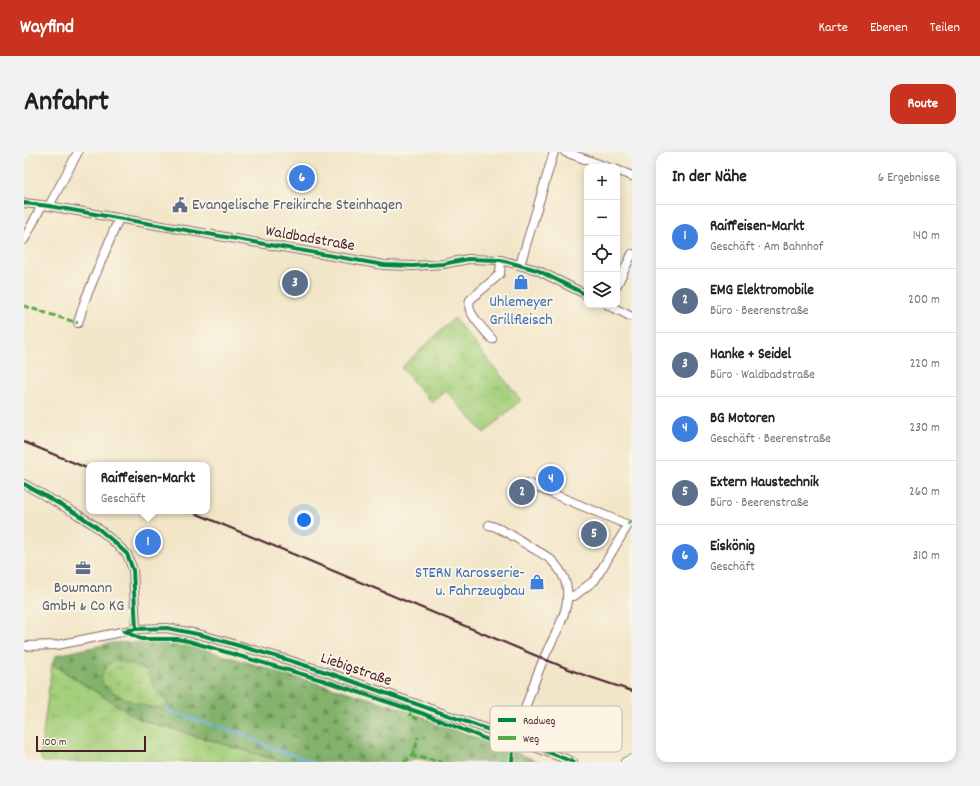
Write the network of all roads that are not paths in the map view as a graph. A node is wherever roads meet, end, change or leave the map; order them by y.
1 (78, 152) edge
2 (554, 152) edge
3 (566, 152) edge
4 (599, 164) edge
5 (620, 171) edge
6 (632, 176) edge
7 (24, 203) edge
8 (46, 206) junction
9 (119, 218) junction
10 (24, 240) edge
11 (632, 256) edge
12 (501, 260) junction
13 (520, 265) junction
14 (620, 279) edge
15 (584, 294) edge
16 (614, 308) edge
17 (632, 317) edge
18 (78, 323) dead end
19 (492, 339) dead end
20 (24, 484) edge
21 (527, 484) dead end
22 (489, 525) dead end
23 (567, 596) junction
24 (136, 629) junction
25 (24, 646) edge
26 (527, 706) edge
27 (490, 730) edge
28 (548, 752) edge
29 (632, 759) edge
30 (573, 762) edge
31 (625, 762) edge

1 - 8 street
2 - 13 street
3 - 4 street
5 - 6 street
7 - 8 street, Waldbadstraße
8 - 9 street, Waldbadstraße
8 - 10 street
9 - 12 street, Waldbadstraße
9 - 18 street
11 - 14 street
12 - 13 street, Waldbadstraße
12 - 19 street
13 - 15 street, Waldbadstraße
16 - 17 street
20 - 24 street
21 - 23 street
22 - 23 street
23 - 26 street
24 - 25 street, Liebigstraße
24 - 27 street, Liebigstraße
28 - 30 street, Liebigstraße
29 - 31 street

